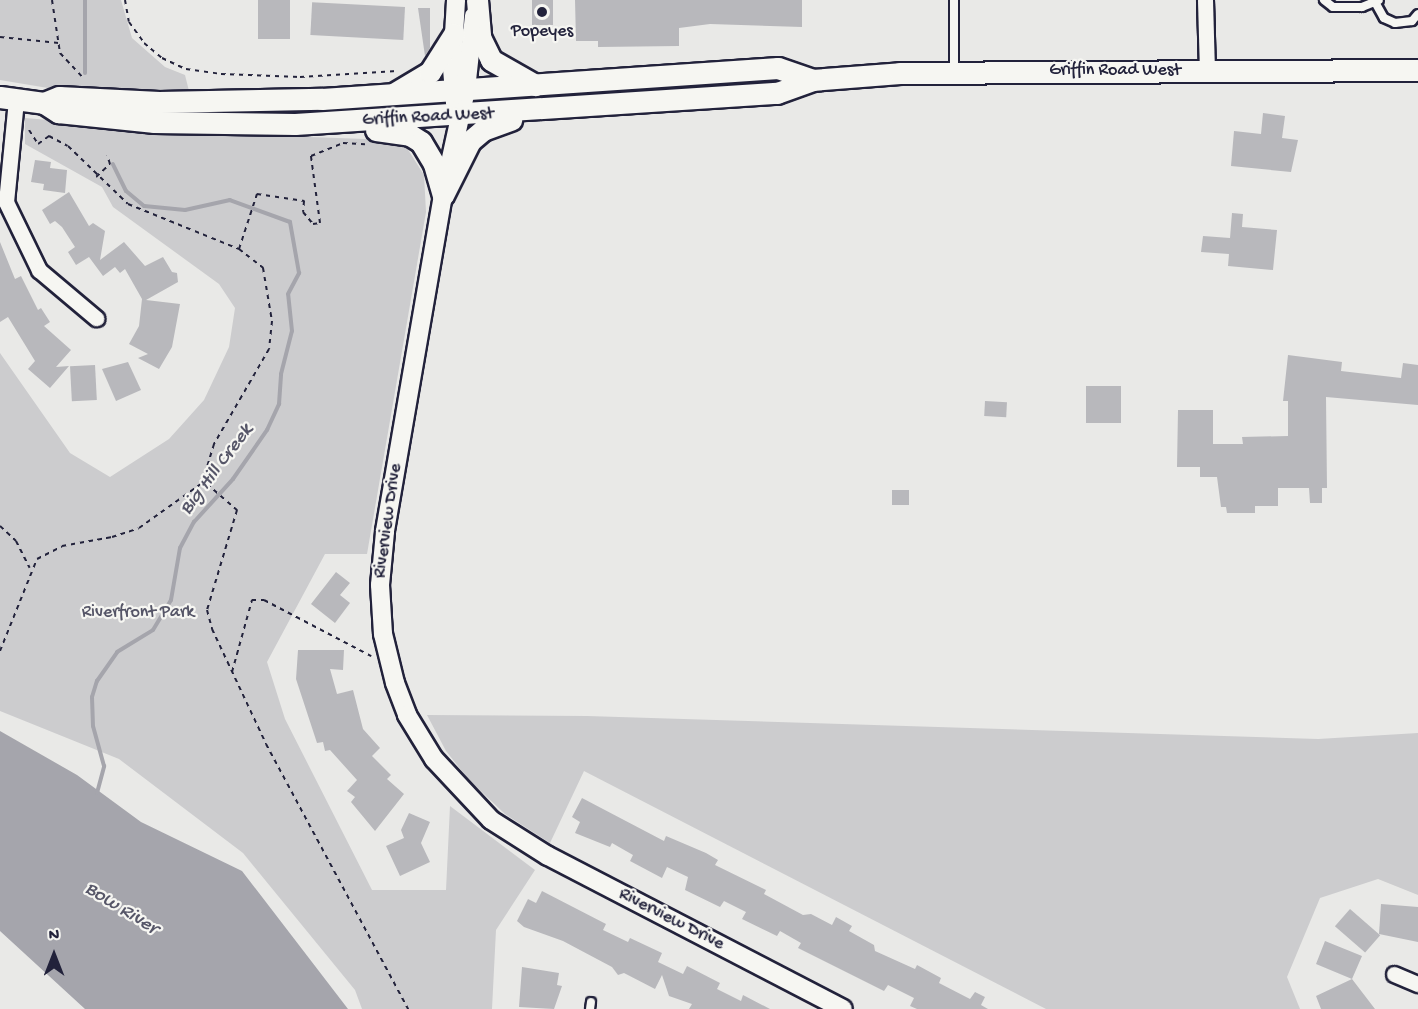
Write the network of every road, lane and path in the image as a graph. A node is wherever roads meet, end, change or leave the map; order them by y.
1 (52, 0) edge
2 (125, 0) edge
3 (456, 0) edge
4 (477, 0) edge
5 (954, 0) edge
6 (1205, 0) edge
7 (1324, 0) edge
8 (1377, 1) edge
9 (1418, 14) edge
10 (454, 34) junction
11 (0, 37) edge
12 (59, 43) junction
13 (1418, 70) edge
14 (1207, 71) junction
15 (388, 72) dead end
16 (954, 72) junction
17 (83, 78) dead end
18 (812, 80) junction
19 (536, 86) junction
20 (459, 91) junction
21 (391, 95) junction
22 (8, 98) edge
23 (44, 103) junction
24 (540, 112) junction
25 (458, 116) junction
26 (331, 123) junction
27 (26, 128) dead end
28 (371, 144) dead end
29 (107, 155) dead end
30 (96, 177) junction
31 (443, 195) junction
32 (239, 249) junction
33 (96, 318) dead end
34 (206, 482) junction
35 (0, 526) edge
36 (30, 568) junction
37 (0, 651) edge
38 (375, 657) dead end
39 (232, 672) junction
40 (1394, 974) dead end
41 (1418, 984) edge
42 (408, 1009) edge
43 (843, 1009) edge

1 - 12 path
2 - 15 path
3 - 10 street
4 - 19 main road
4 - 20 street
5 - 16 lane
6 - 14 street
7 - 8 lane
8 - 9 lane
10 - 20 street
10 - 21 main road
11 - 12 path
12 - 17 path
13 - 14 main road, Griffin Road West
14 - 16 main road, Griffin Road West
16 - 18 main road, Griffin Road West
18 - 19 main road, Griffin Road West
18 - 24 main road, Griffin Road West
19 - 20 main road, Griffin Road West
20 - 21 main road, Griffin Road West
20 - 25 street
21 - 23 main road, Griffin Road West
22 - 23 main road, Griffin Road West
22 - 33 street
23 - 26 main road, Griffin Road West
24 - 25 main road, Griffin Road West
24 - 31 main road
25 - 26 main road, Griffin Road West
25 - 31 street, Riverview Drive
26 - 31 main road
27 - 30 path
28 - 32 path
29 - 30 path
30 - 32 path
31 - 43 street, Riverview Drive
32 - 34 path
34 - 36 path
34 - 39 path
35 - 36 path
36 - 37 path
38 - 39 path
39 - 42 path
40 - 41 street

